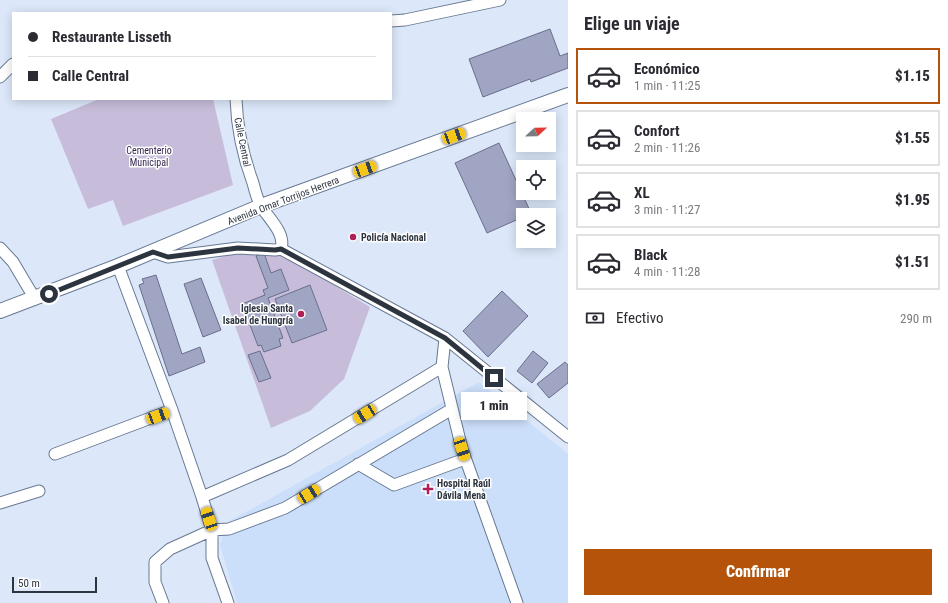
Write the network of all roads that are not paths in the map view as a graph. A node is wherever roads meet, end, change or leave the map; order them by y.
1 (500, 0) edge
2 (392, 20) edge
3 (12, 65) edge
4 (0, 77) edge
5 (568, 95) edge
6 (236, 100) edge
7 (261, 206) junction
8 (0, 248) edge
9 (281, 249) junction
10 (153, 252) junction
11 (118, 266) junction
12 (35, 299) junction
13 (0, 311) edge
14 (445, 338) junction
15 (442, 367) junction
16 (452, 409) junction
17 (172, 410) junction
18 (568, 437) edge
19 (55, 454) dead end
20 (465, 459) junction
21 (358, 464) junction
22 (39, 491) dead end
23 (202, 497) junction
24 (0, 503) edge
25 (212, 530) junction
26 (163, 603) edge
27 (228, 603) edge
28 (517, 603) edge

1 - 2 street
3 - 4 street
5 - 7 main road, Avenida Omar Torrijos Herrera
6 - 7 street, Calle Central
7 - 9 street, Calle Central
7 - 10 main road, Avenida Omar Torrijos Herrera
8 - 12 street
9 - 10 street
9 - 14 street
10 - 11 main road, Avenida Omar Torrijos Herrera
11 - 12 main road, Avenida Omar Torrijos Herrera
11 - 17 street
12 - 13 main road, Avenida Omar Torrijos Herrera
14 - 15 street
14 - 18 street
15 - 16 street
15 - 23 street
16 - 20 street
16 - 21 street
17 - 19 street
17 - 23 street
20 - 21 street
20 - 28 street
21 - 25 street
22 - 24 street
23 - 25 street
25 - 26 street
25 - 27 street

